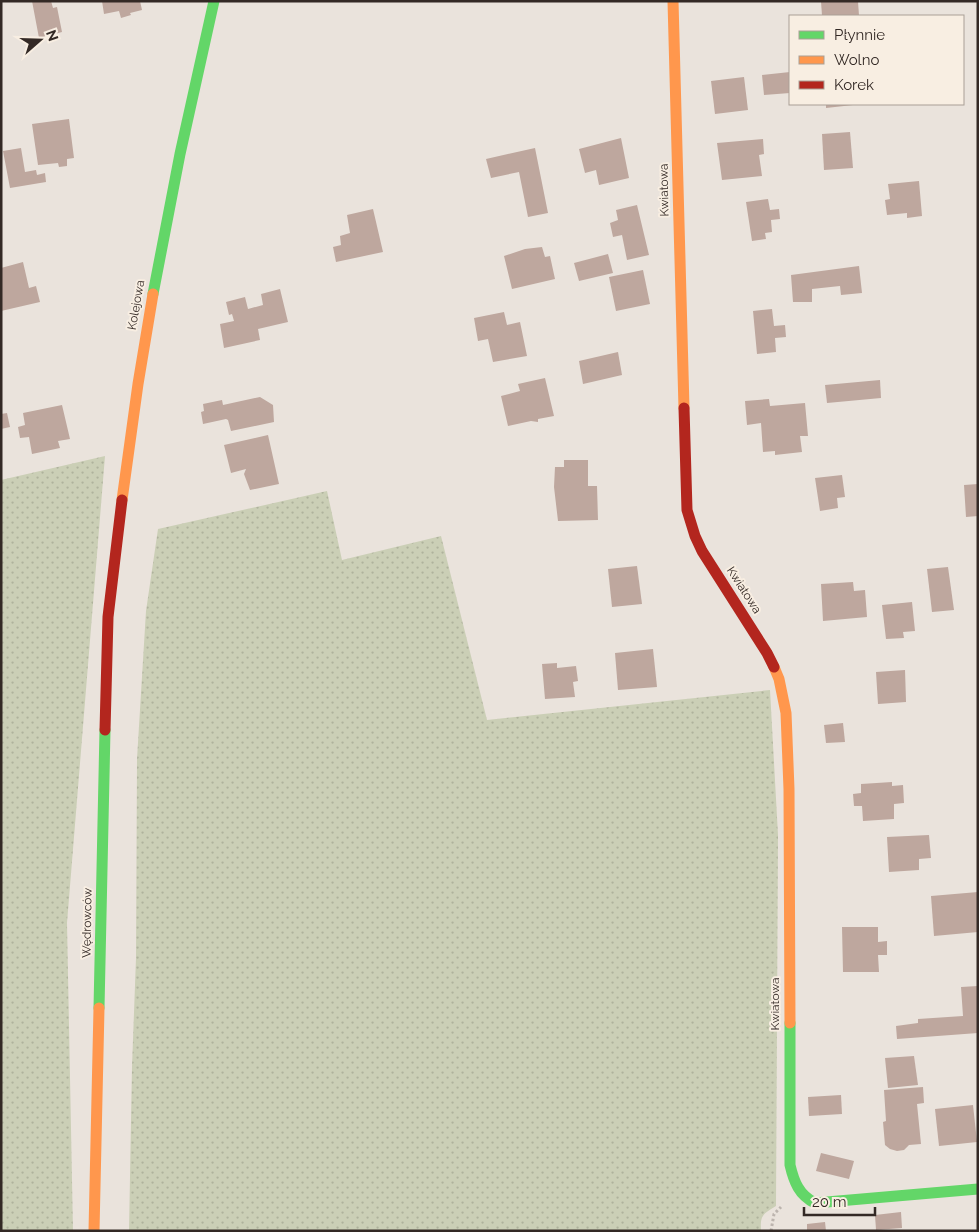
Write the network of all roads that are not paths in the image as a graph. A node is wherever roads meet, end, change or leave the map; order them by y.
1 (214, 1) edge
2 (673, 1) edge
3 (108, 616) joint
4 (978, 1189) edge
5 (94, 1231) edge

1 - 3 street, Kolejowa
2 - 4 street, Kwiatowa
3 - 5 street, Wędrowców

